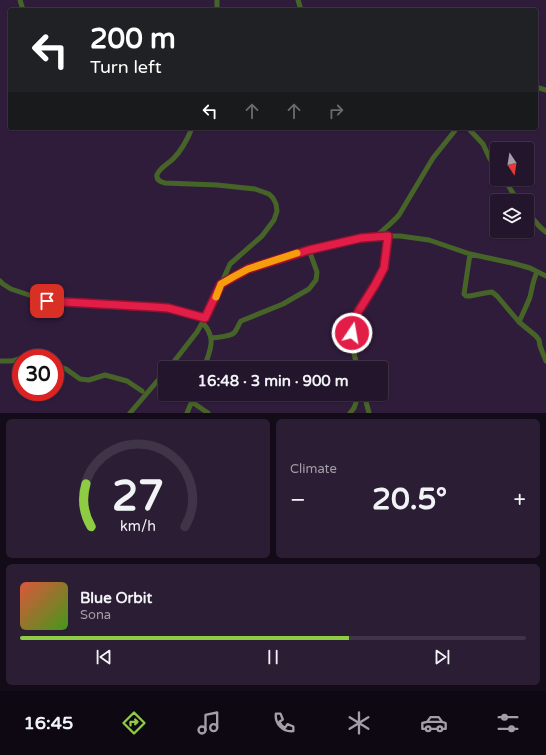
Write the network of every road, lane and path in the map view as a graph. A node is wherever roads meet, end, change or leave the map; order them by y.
1 (191, 130) edge
2 (455, 130) edge
3 (470, 130) edge
4 (490, 159) edge
5 (534, 220) edge
6 (546, 232) edge
7 (377, 236) junction
8 (388, 236) junction
9 (309, 250) junction
10 (470, 254) junction
11 (537, 272) junction
12 (546, 276) edge
13 (0, 281) edge
14 (221, 284) junction
15 (204, 320) junction
16 (520, 322) junction
17 (211, 338) junction
18 (0, 361) edge
19 (12, 361) edge
20 (174, 361) edge
21 (207, 361) edge
22 (356, 361) edge
23 (546, 361) edge
24 (64, 368) edge
25 (158, 380) edge
26 (142, 391) dead end
27 (356, 401) edge
28 (366, 401) edge
29 (192, 402) joint
30 (130, 413) edge
31 (187, 413) edge
32 (208, 413) edge
33 (350, 413) edge
34 (369, 413) edge

1 - 14 street
2 - 7 street
3 - 4 street
5 - 6 street
7 - 8 street
7 - 9 street
8 - 10 street
8 - 22 street
9 - 14 street
9 - 17 street
10 - 11 street
10 - 16 street
11 - 12 street
11 - 16 street
13 - 15 street
14 - 15 street
15 - 17 street
15 - 20 street
16 - 23 street
17 - 21 street
18 - 19 street
24 - 26 street
25 - 30 street
27 - 33 street
28 - 34 street
29 - 31 street
29 - 32 street

